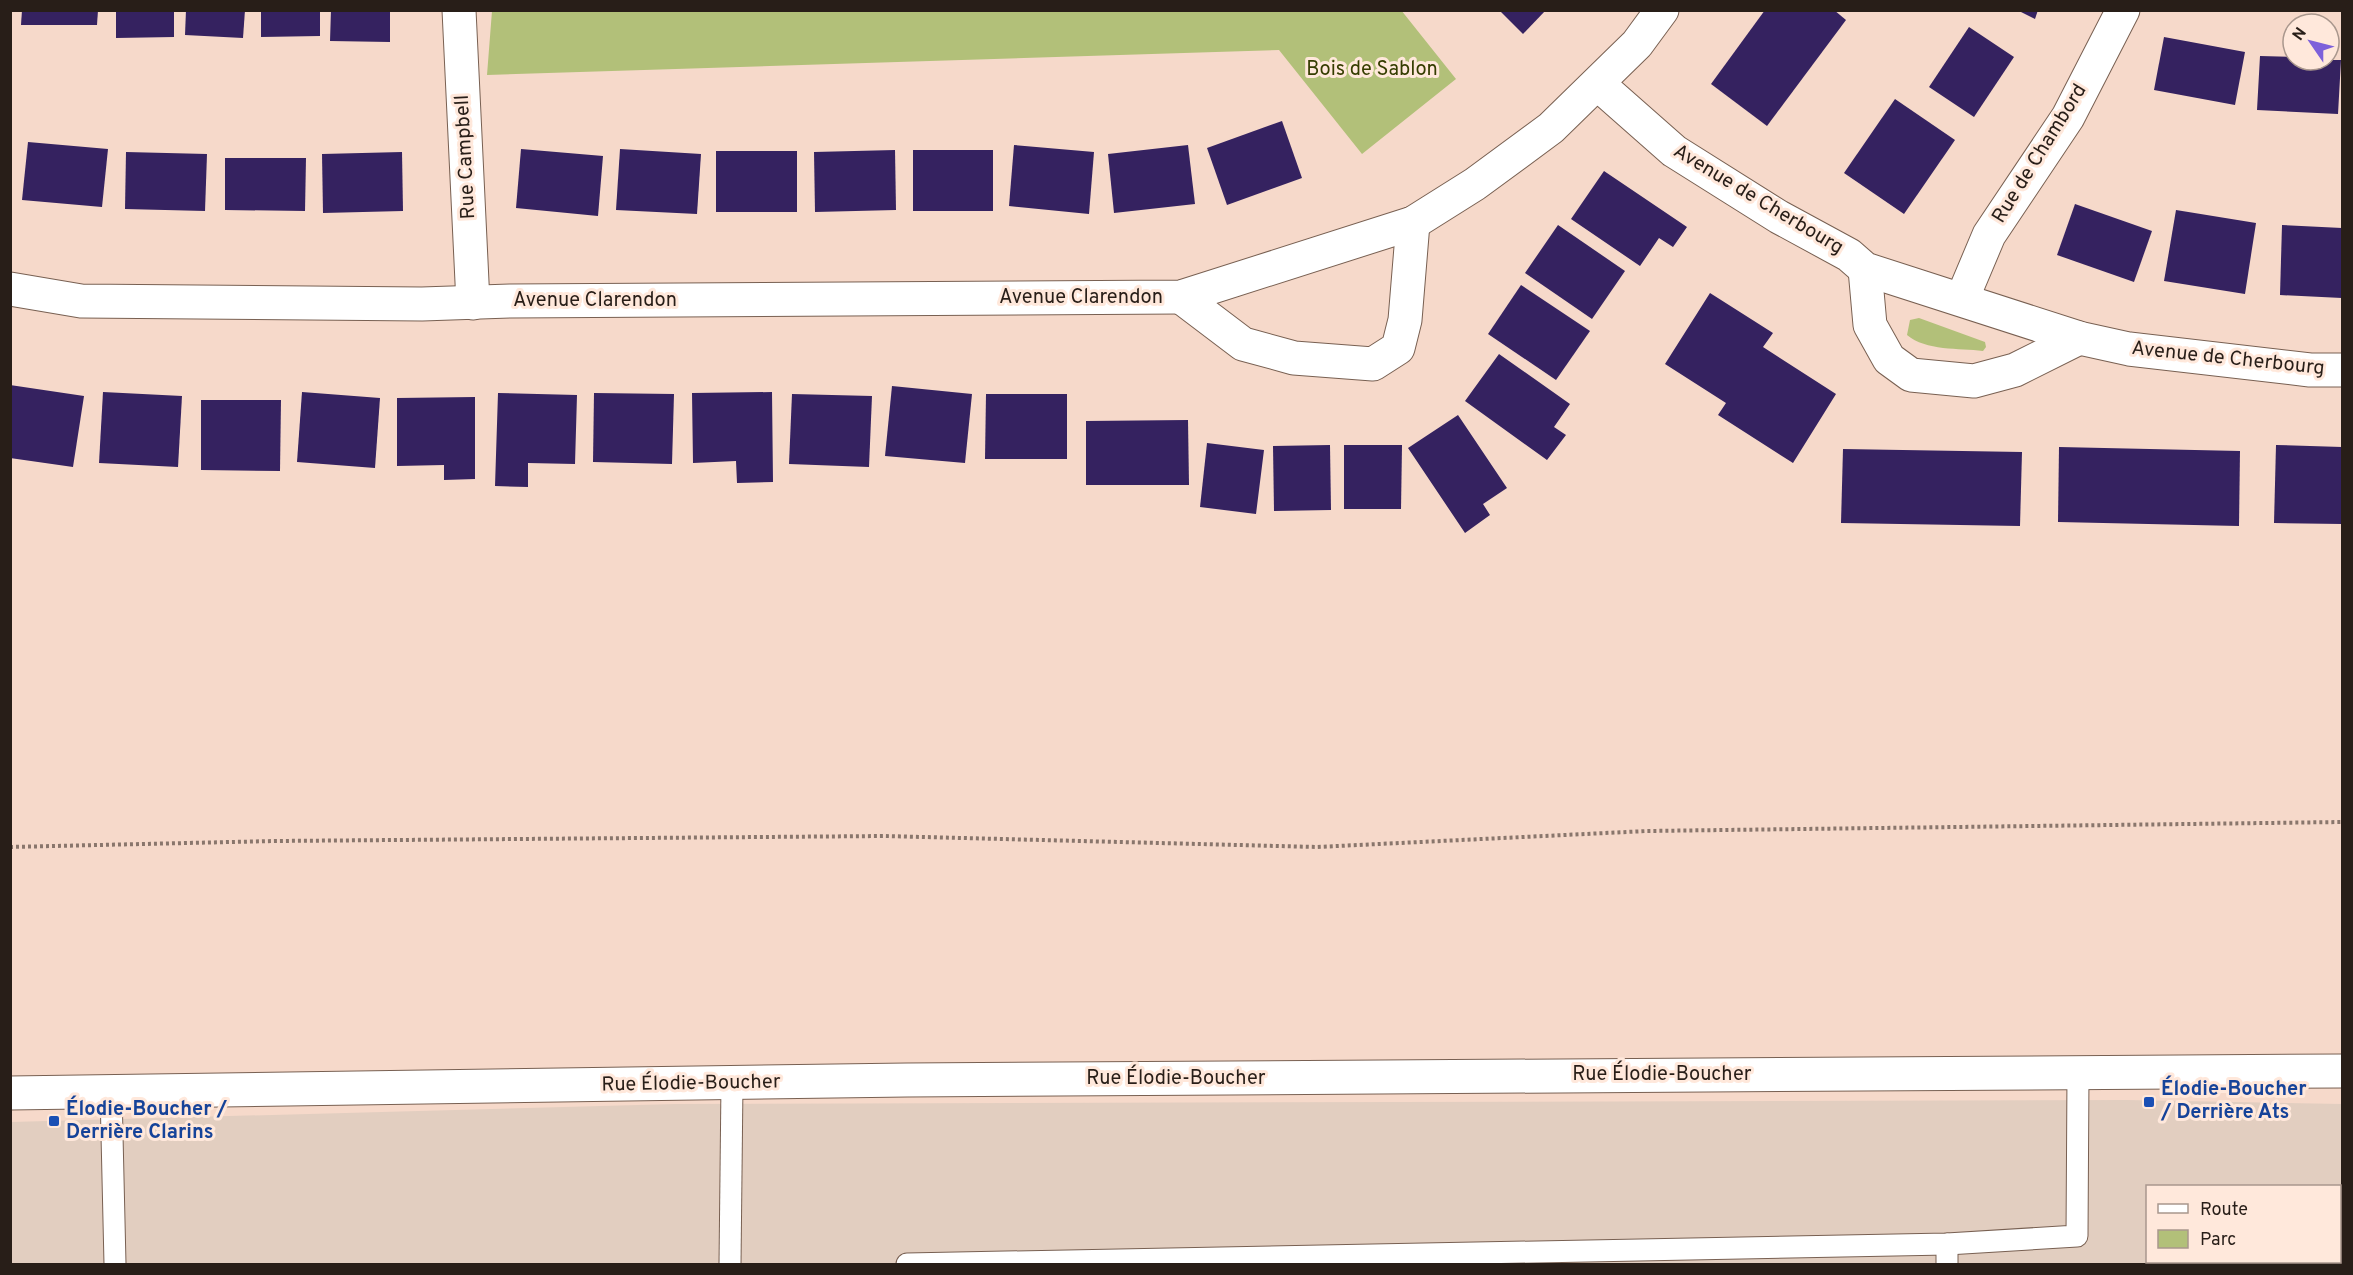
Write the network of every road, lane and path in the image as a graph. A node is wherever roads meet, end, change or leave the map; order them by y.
1 (459, 10) edge
2 (1662, 10) edge
3 (2123, 10) edge
4 (1598, 84) junction
5 (1413, 223) junction
6 (1865, 269) junction
7 (10, 289) edge
8 (1181, 297) junction
9 (1962, 299) junction
10 (473, 303) junction
11 (2079, 338) junction
12 (2343, 370) edge
13 (2343, 822) edge
14 (10, 847) edge
15 (2343, 1071) edge
16 (2078, 1074) junction
17 (732, 1083) junction
18 (111, 1092) junction
19 (10, 1093) edge
20 (1947, 1254) edge
21 (1367, 1260) edge
22 (115, 1264) edge
23 (730, 1264) edge
24 (907, 1264) edge

1 - 10 street, Rue Campbell
2 - 4 street, Avenue Clarendon
3 - 9 street, Rue de Chambord
4 - 5 street, Avenue Clarendon
4 - 6 street, Avenue de Cherbourg
5 - 8 street, Avenue Clarendon
5 - 8 street, Avenue Clarendon
6 - 9 street, Avenue de Cherbourg
6 - 11 street
7 - 10 street, Avenue Clarendon
8 - 10 street, Avenue Clarendon
9 - 11 street, Avenue de Cherbourg
11 - 12 street, Avenue de Cherbourg
13 - 14 path
15 - 16 street, Rue Élodie-Boucher
16 - 17 street, Rue Élodie-Boucher
16 - 20 lane
17 - 18 street, Rue Élodie-Boucher
17 - 23 lane
18 - 19 street, Rue Élodie-Boucher
18 - 22 lane
20 - 21 lane
21 - 24 lane

